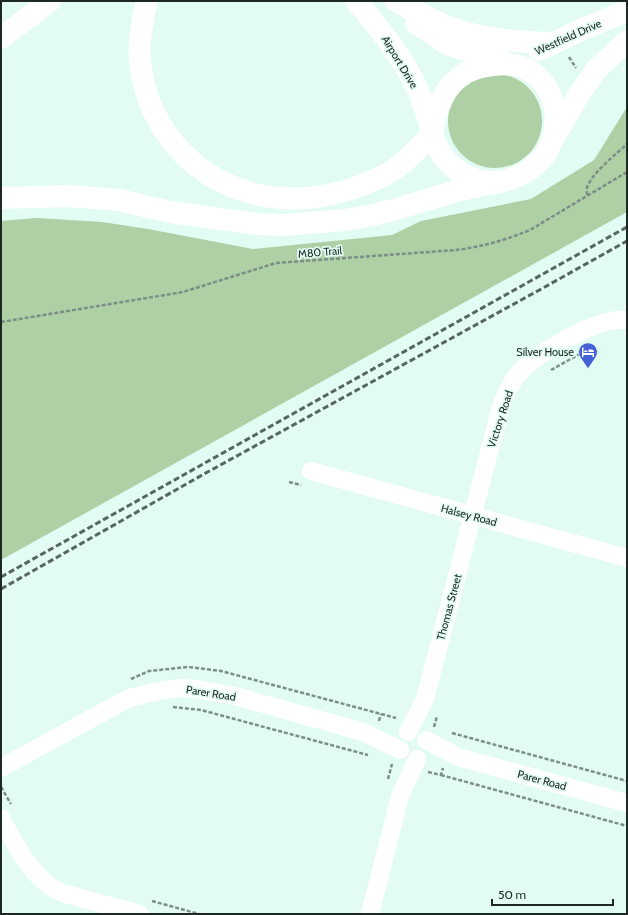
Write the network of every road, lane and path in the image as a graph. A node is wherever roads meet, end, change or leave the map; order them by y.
1 (50, 1) edge
2 (147, 1) edge
3 (356, 1) edge
4 (392, 1) edge
5 (396, 1) edge
6 (627, 11) edge
7 (1, 38) edge
8 (627, 40) edge
9 (555, 42) junction
10 (509, 64) junction
11 (586, 83) junction
12 (432, 132) junction
13 (552, 142) junction
14 (627, 144) edge
15 (627, 172) edge
16 (500, 182) junction
17 (587, 195) junction
18 (1, 198) edge
19 (627, 320) edge
20 (1, 322) edge
21 (595, 346) dead end
22 (549, 371) dead end
23 (311, 471) dead end
24 (473, 516) junction
25 (627, 558) edge
26 (169, 707) dead end
27 (451, 733) dead end
28 (413, 745) junction
29 (368, 755) dead end
30 (1, 768) edge
31 (441, 775) dead end
32 (627, 781) edge
33 (1, 787) edge
34 (627, 803) edge
35 (6, 812) edge
36 (627, 826) edge
37 (143, 907) edge
38 (199, 914) edge
39 (370, 914) edge

1 - 7 main road
2 - 12 main road
3 - 12 main road, Airport Drive
4 - 10 main road
5 - 9 main road
6 - 9 main road, Westfield Drive
8 - 11 main road
9 - 10 main road, Westfield Drive
9 - 11 path
10 - 12 main road
10 - 13 main road
11 - 13 main road
12 - 16 main road
13 - 16 main road
14 - 17 path
15 - 17 path, M80 Trail
16 - 18 main road
17 - 20 path, M80 Trail
19 - 24 street, Victory Road
21 - 22 path
23 - 24 street, Halsey Road
24 - 25 street, Halsey Road
24 - 28 street, Thomas Street
26 - 29 path
27 - 32 path
28 - 30 street, Parer Road
28 - 34 street, Parer Road
28 - 39 street, Thomas Street
31 - 36 path
33 - 35 path
35 - 37 street
37 - 38 path

